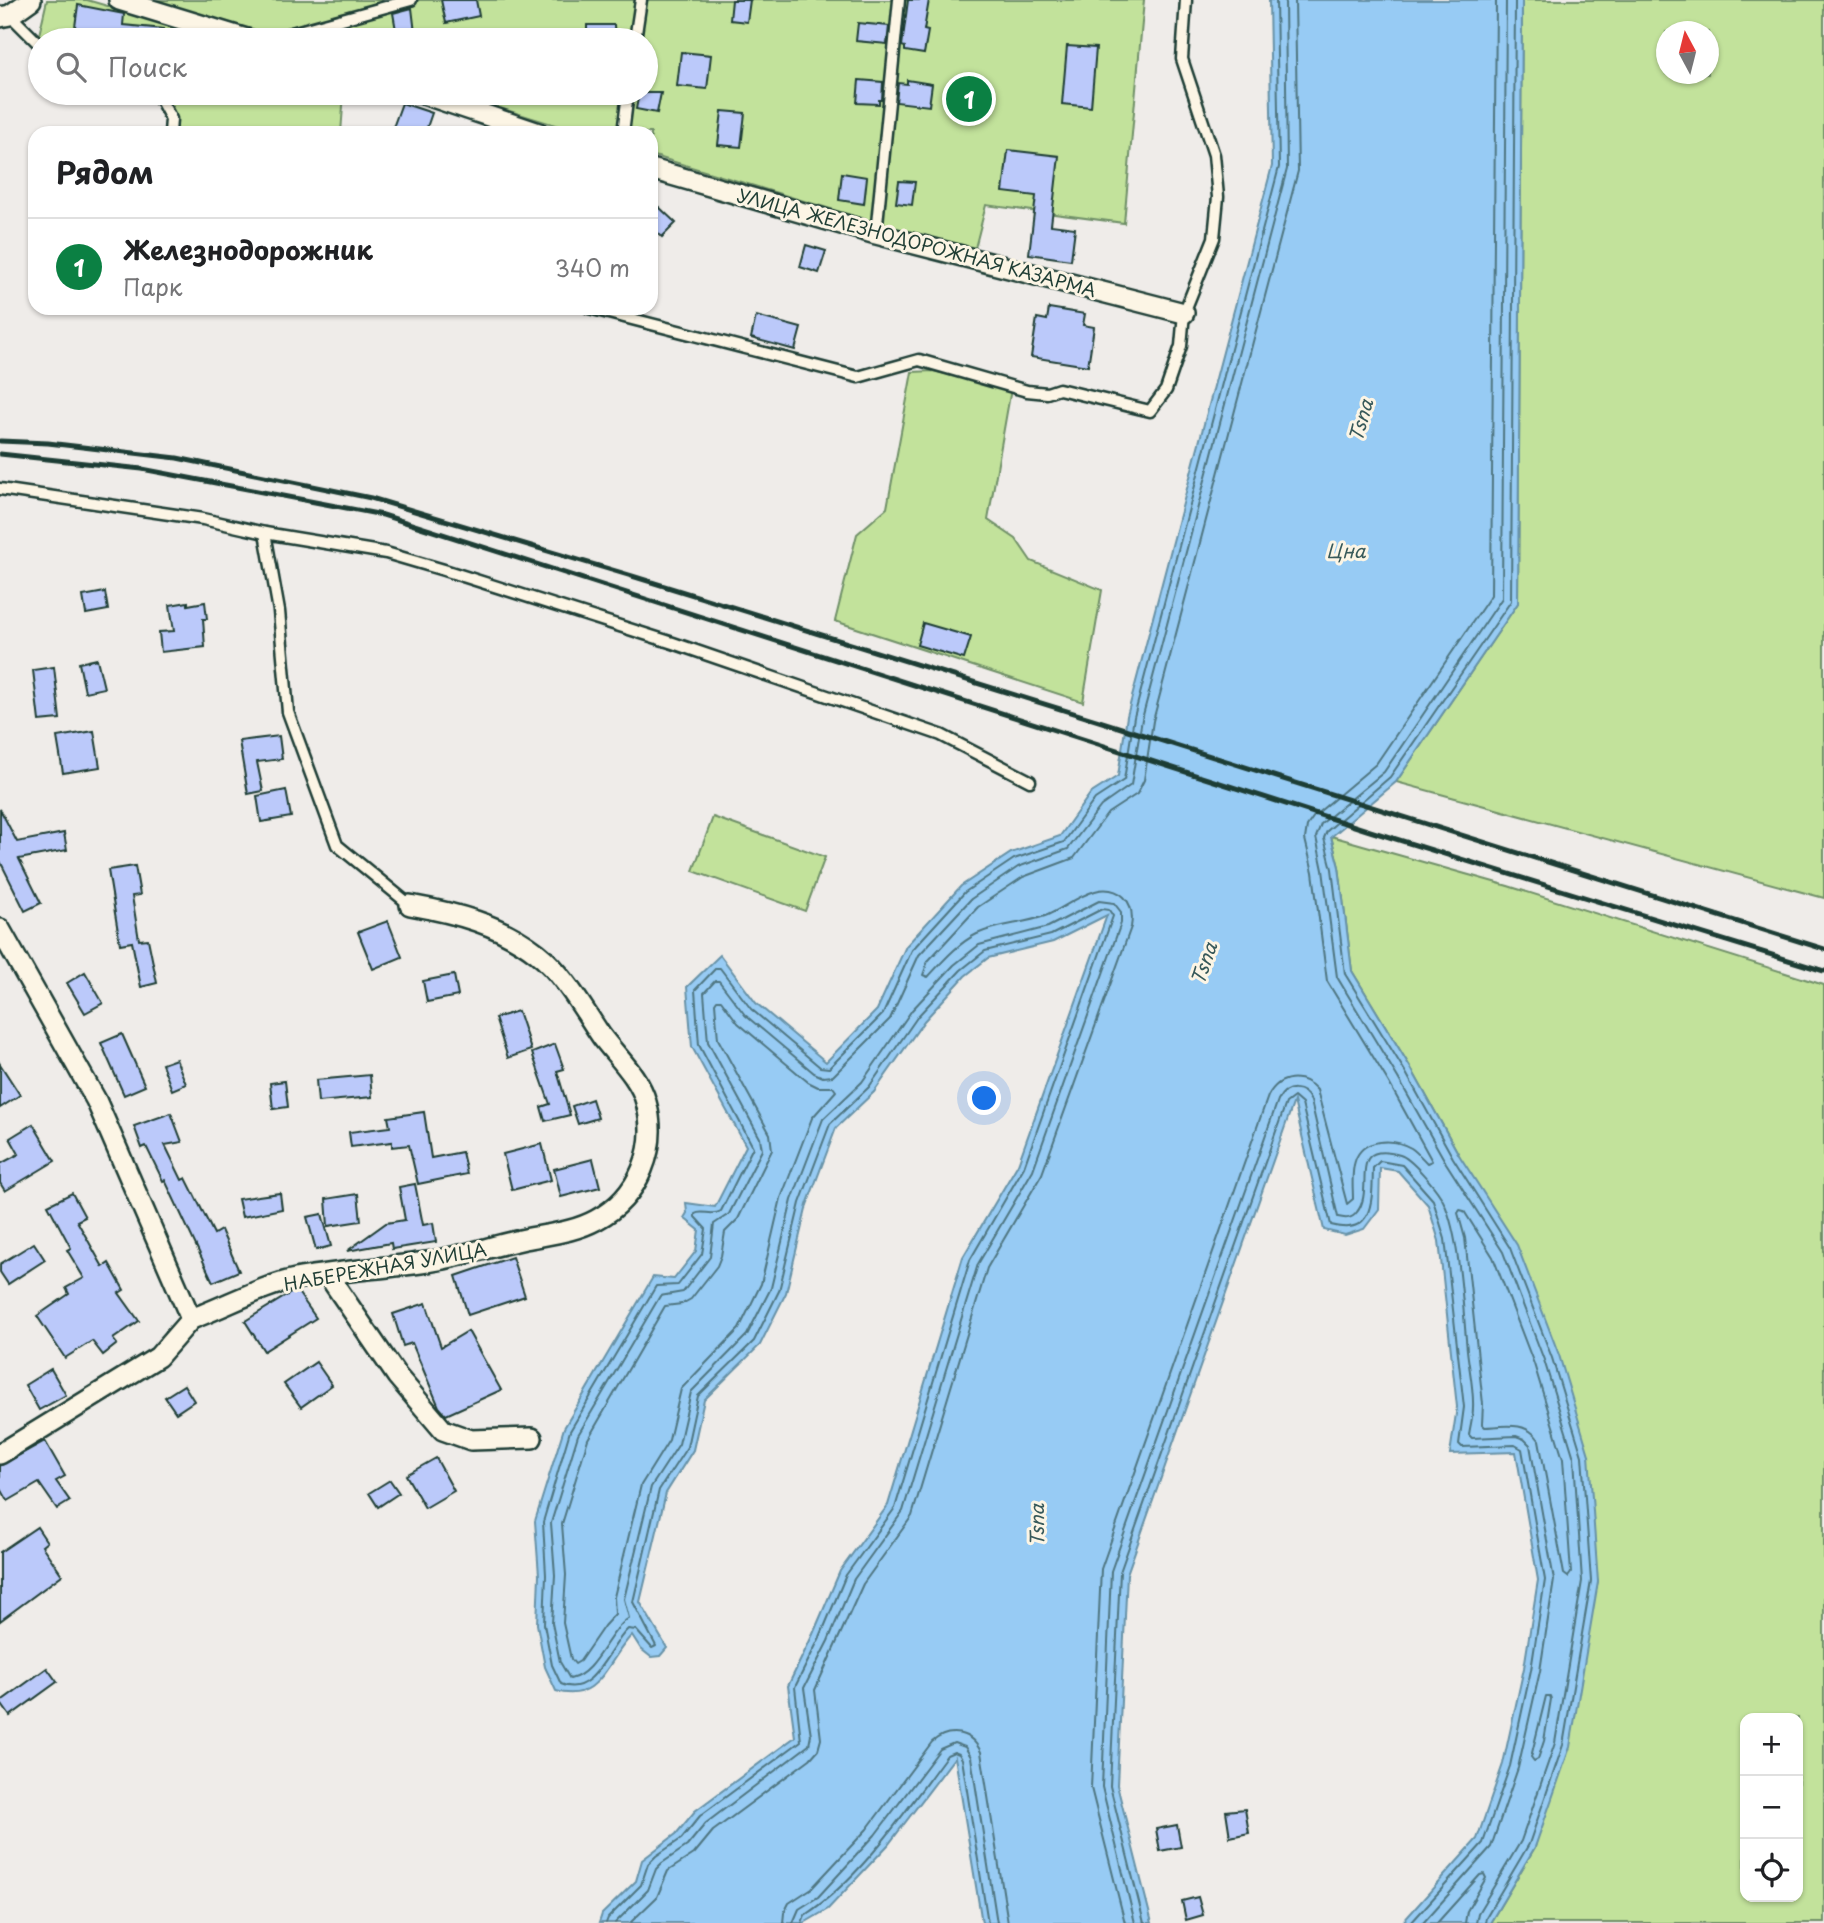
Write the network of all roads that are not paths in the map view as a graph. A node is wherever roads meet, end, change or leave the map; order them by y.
1 (31, 0) edge
2 (119, 0) edge
3 (411, 0) edge
4 (641, 0) edge
5 (899, 0) edge
6 (1186, 0) edge
7 (5, 16) edge
8 (211, 28) edge
9 (310, 28) edge
10 (637, 28) edge
11 (28, 36) edge
12 (163, 105) edge
13 (456, 105) edge
14 (626, 105) edge
15 (170, 126) edge
16 (518, 126) edge
17 (624, 126) edge
18 (658, 171) edge
19 (876, 234) junction
20 (1185, 313) junction
21 (616, 315) edge
22 (0, 489) edge
23 (265, 533) junction
24 (1030, 780) dead end
25 (410, 905) joint
26 (0, 929) edge
27 (328, 1275) junction
28 (191, 1319) junction
29 (532, 1438) dead end
30 (0, 1454) edge

1 - 7 street
2 - 8 street
3 - 9 lane
4 - 10 lane
5 - 19 lane
6 - 20 lane
7 - 11 lane
12 - 15 lane
13 - 16 street
14 - 17 lane
18 - 19 street, УЛИЦА ЖЕЛЕЗНОДОРОЖНАЯ КАЗАРМА
19 - 20 street, УЛИЦА ЖЕЛЕЗНОДОРОЖНАЯ КАЗАРМА
20 - 21 lane
22 - 23 lane
23 - 24 lane
23 - 25 lane
25 - 27 street, НАБЕРЕЖНАЯ УЛИЦА
26 - 28 street
27 - 28 street, НАБЕРЕЖНАЯ УЛИЦА
27 - 29 street
28 - 30 street

